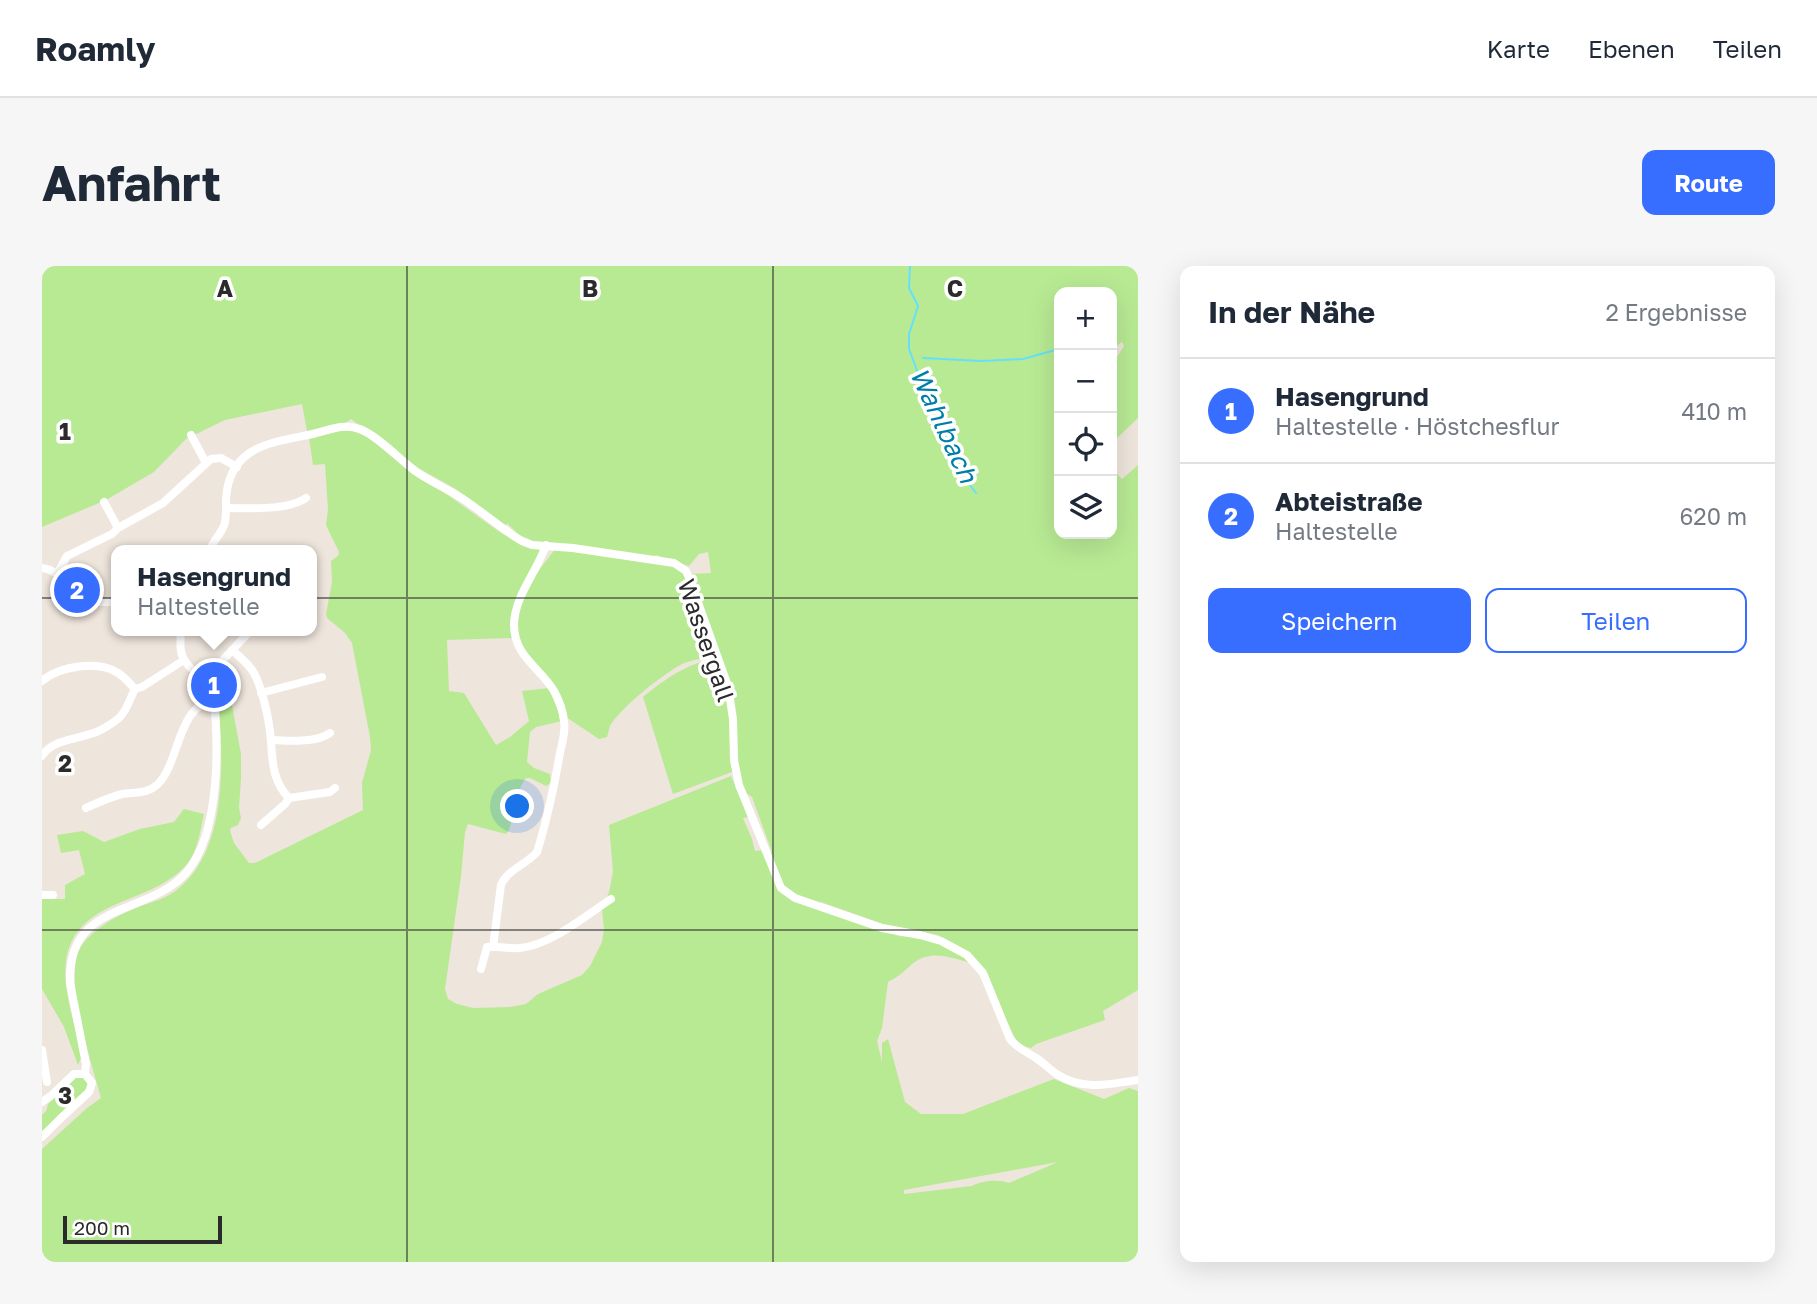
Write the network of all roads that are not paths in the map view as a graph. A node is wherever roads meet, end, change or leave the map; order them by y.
1 (191, 435) dead end
2 (206, 463) junction
3 (237, 467) junction
4 (306, 498) dead end
5 (104, 502) dead end
6 (226, 508) junction
7 (118, 528) junction
8 (212, 545) edge
9 (546, 545) junction
10 (42, 568) edge
11 (57, 574) junction
12 (111, 602) edge
13 (181, 636) edge
14 (245, 636) edge
15 (232, 650) junction
16 (184, 660) junction
17 (322, 677) dead end
18 (205, 679) junction
19 (42, 681) edge
20 (135, 689) junction
21 (261, 693) junction
22 (214, 700) junction
23 (330, 733) dead end
24 (271, 740) junction
25 (42, 757) edge
26 (335, 788) dead end
27 (289, 798) junction
28 (86, 808) dead end
29 (261, 825) dead end
30 (42, 895) edge
31 (53, 895) dead end
32 (611, 899) dead end
33 (493, 947) junction
34 (481, 969) dead end
35 (42, 1050) edge
36 (85, 1074) junction
37 (1138, 1080) edge
38 (47, 1082) dead end
39 (42, 1102) edge
40 (42, 1137) edge

1 - 2 street
2 - 3 street
2 - 7 street
3 - 6 street
3 - 9 street, Wassergall
4 - 6 street
5 - 7 street
6 - 8 street
7 - 11 street
9 - 33 street
9 - 37 street, Wassergall
10 - 11 street
11 - 12 street
13 - 16 street
14 - 15 street
15 - 18 street
15 - 21 street
16 - 18 street
16 - 20 street
17 - 21 street
18 - 22 street
19 - 20 street
20 - 25 street
21 - 24 street
22 - 28 street
22 - 36 street
23 - 24 street
24 - 27 street
26 - 27 street
27 - 29 street
30 - 31 street
32 - 33 street
33 - 34 street
35 - 38 street
36 - 39 street
36 - 40 street

